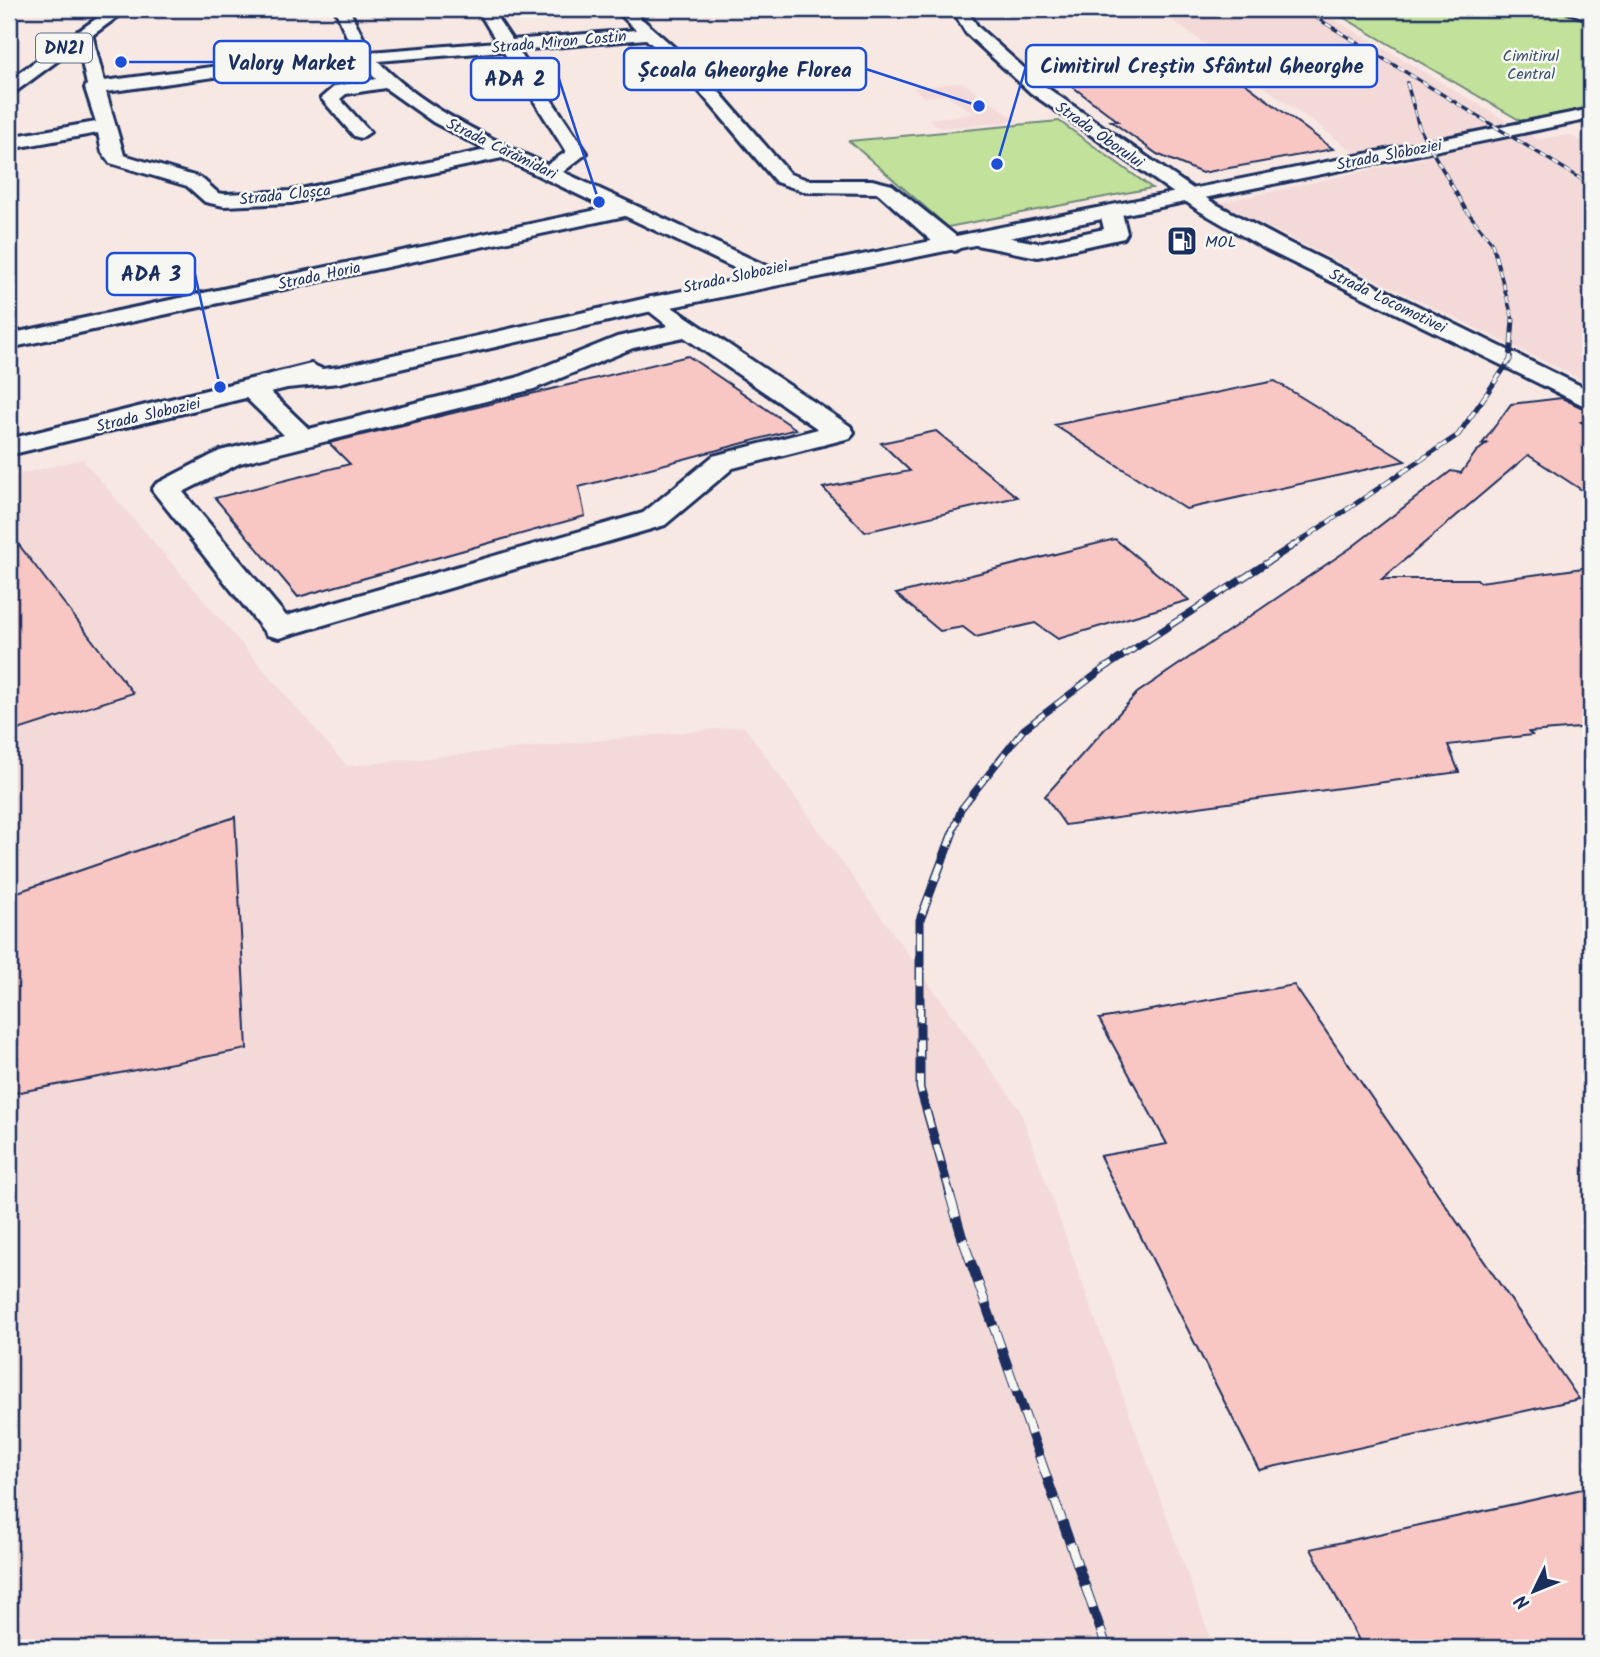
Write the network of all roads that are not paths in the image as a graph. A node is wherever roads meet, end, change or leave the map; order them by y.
1 (120, 9) edge
2 (342, 9) edge
3 (484, 9) edge
4 (624, 9) edge
5 (959, 9) edge
6 (1572, 9) edge
7 (1591, 15) edge
8 (90, 24) junction
9 (647, 34) junction
10 (507, 46) junction
11 (363, 57) junction
12 (388, 82) junction
13 (9, 88) edge
14 (94, 88) junction
15 (1591, 114) edge
16 (106, 125) junction
17 (361, 132) dead end
18 (9, 143) edge
19 (504, 152) junction
20 (550, 172) junction
21 (1187, 195) junction
22 (630, 209) junction
23 (1114, 223) junction
24 (957, 239) junction
25 (769, 275) junction
26 (652, 304) junction
27 (686, 329) junction
28 (9, 341) edge
29 (287, 380) junction
30 (252, 389) junction
31 (1591, 401) edge
32 (303, 439) junction
33 (9, 447) edge

1 - 8 street, DN21
2 - 11 street, Strada Cărămidari
3 - 10 street
4 - 9 street
5 - 21 street, Strada Oborului
6 - 7 street
8 - 13 street, DN21
8 - 14 street, Strada Cloșca
9 - 10 street, Strada Miron Costin
9 - 24 street
10 - 11 street, Strada Miron Costin
10 - 20 street
11 - 12 street, Strada Cărămidari
11 - 14 street, Strada Miron Costin
12 - 17 street
12 - 19 street, Strada Cărămidari
14 - 16 street, Strada Cloșca
15 - 21 street, Strada Sloboziei
16 - 18 street
16 - 19 street, Strada Cloșca
19 - 20 street, Strada Cărămidari
20 - 22 street, Strada Cărămidari
21 - 23 street, Strada Sloboziei
21 - 24 street, Strada Sloboziei
21 - 31 street, Strada Locomotivei
22 - 25 street, Strada Cărămidari
22 - 28 street, Strada Horia
23 - 24 street, Strada Sloboziei
23 - 24 street
24 - 25 street, Strada Sloboziei
25 - 26 street, Strada Sloboziei
25 - 29 street, Strada Sloboziei
26 - 27 street
26 - 29 street, Strada Sloboziei
27 - 32 street
27 - 32 street
29 - 30 street, Strada Sloboziei
30 - 32 street
30 - 33 street, Strada Sloboziei

